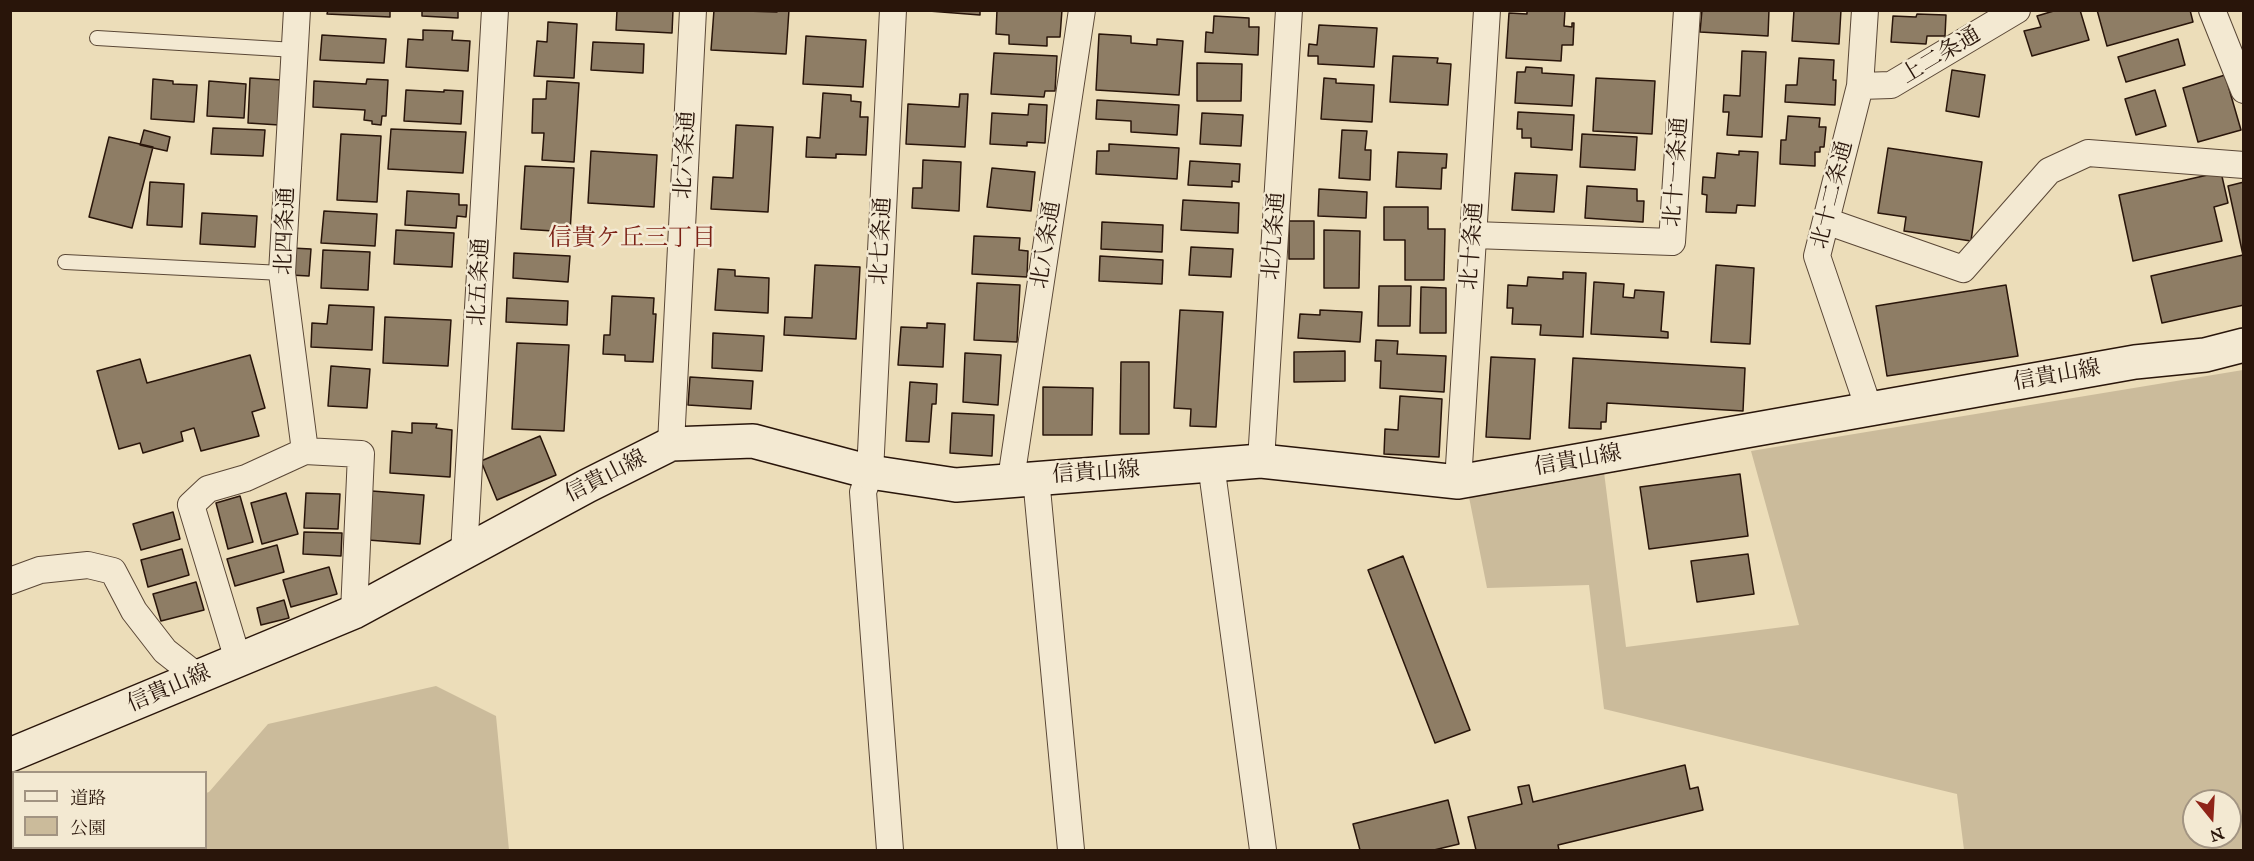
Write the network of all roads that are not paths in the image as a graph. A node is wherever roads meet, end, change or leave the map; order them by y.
1 (297, 10) edge
2 (495, 10) edge
3 (693, 10) edge
4 (893, 10) edge
5 (1082, 10) edge
6 (1289, 10) edge
7 (1487, 10) edge
8 (1687, 10) edge
9 (1865, 10) edge
10 (2017, 10) edge
11 (2212, 10) edge
12 (97, 38) dead end
13 (295, 50) junction
14 (1860, 86) junction
15 (2244, 90) edge
16 (2244, 165) edge
17 (1826, 221) junction
18 (1474, 236) junction
19 (65, 262) dead end
20 (282, 273) junction
21 (2244, 345) edge
22 (1869, 409) junction
23 (671, 444) junction
24 (305, 451) junction
25 (1261, 461) junction
26 (1211, 464) junction
27 (870, 472) junction
28 (1024, 479) junction
29 (1458, 482) junction
30 (464, 553) junction
31 (10, 581) edge
32 (354, 612) junction
33 (238, 660) junction
34 (198, 677) junction
35 (10, 755) edge
36 (890, 850) edge
37 (1071, 850) edge
38 (1263, 850) edge

1 - 13 street, 北四条通
2 - 30 street, 北五条通
3 - 23 street, 北六条通
4 - 27 street, 北七条通
5 - 28 street, 北八条通
6 - 25 street, 北九条通
7 - 18 street, 北十条通
8 - 18 street, 北十一条通
9 - 14 street, 北十二条通
10 - 14 street, 上二条通
11 - 15 street
12 - 13 lane
13 - 20 street, 北四条通
14 - 17 street, 北十二条通
16 - 17 street
17 - 22 street, 北十二条通
18 - 29 street, 北十条通
19 - 20 lane
20 - 24 street, 北四条通
21 - 22 main road, 信貴山線
22 - 29 main road, 信貴山線
23 - 27 main road, 信貴山線
23 - 30 main road, 信貴山線
24 - 32 street
24 - 33 street
25 - 26 main road, 信貴山線
25 - 29 main road, 信貴山線
26 - 28 main road, 信貴山線
26 - 38 street
27 - 28 main road, 信貴山線
27 - 36 street, 北七条通
28 - 37 street, 北八条通
30 - 32 main road, 信貴山線
31 - 34 street
32 - 33 main road, 信貴山線
33 - 34 main road, 信貴山線
34 - 35 main road, 信貴山線

